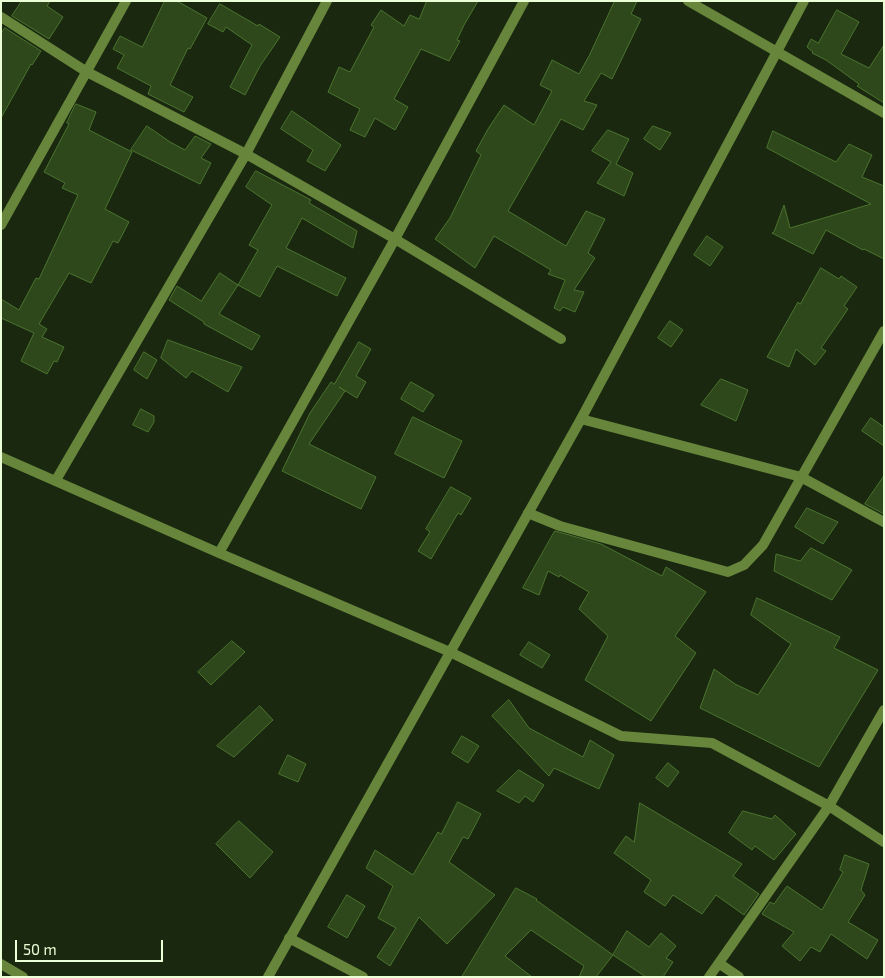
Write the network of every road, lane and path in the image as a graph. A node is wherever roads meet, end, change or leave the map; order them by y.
1 (126, 1) edge
2 (327, 1) edge
3 (524, 1) edge
4 (688, 1) edge
5 (804, 1) edge
6 (1, 17) edge
7 (777, 52) junction
8 (87, 72) junction
9 (884, 114) edge
10 (246, 154) junction
11 (1, 225) edge
12 (395, 239) junction
13 (884, 331) edge
14 (561, 339) dead end
15 (581, 419) junction
16 (1, 457) edge
17 (801, 477) junction
18 (56, 480) junction
19 (528, 513) junction
20 (884, 522) edge
21 (219, 553) junction
22 (450, 652) junction
23 (884, 710) edge
24 (829, 806) junction
25 (884, 842) edge
26 (289, 938) junction
27 (1, 964) edge
28 (720, 964) junction
29 (23, 977) edge
30 (268, 977) edge
31 (363, 977) edge
32 (709, 977) edge
33 (740, 977) edge

1 - 8 street
2 - 10 street
3 - 12 street
4 - 7 street
5 - 7 street
6 - 8 street
7 - 9 street
7 - 15 street
8 - 10 street
8 - 11 street
10 - 12 street
10 - 18 street
12 - 14 street
12 - 21 street
13 - 17 street
15 - 17 street
15 - 19 street
16 - 18 street
17 - 19 street
17 - 20 street
18 - 21 street
19 - 22 street
21 - 22 street
22 - 24 street
22 - 26 street
23 - 24 street
24 - 25 street
24 - 28 street
26 - 30 street
26 - 31 street
27 - 29 street
28 - 32 street
28 - 33 street

